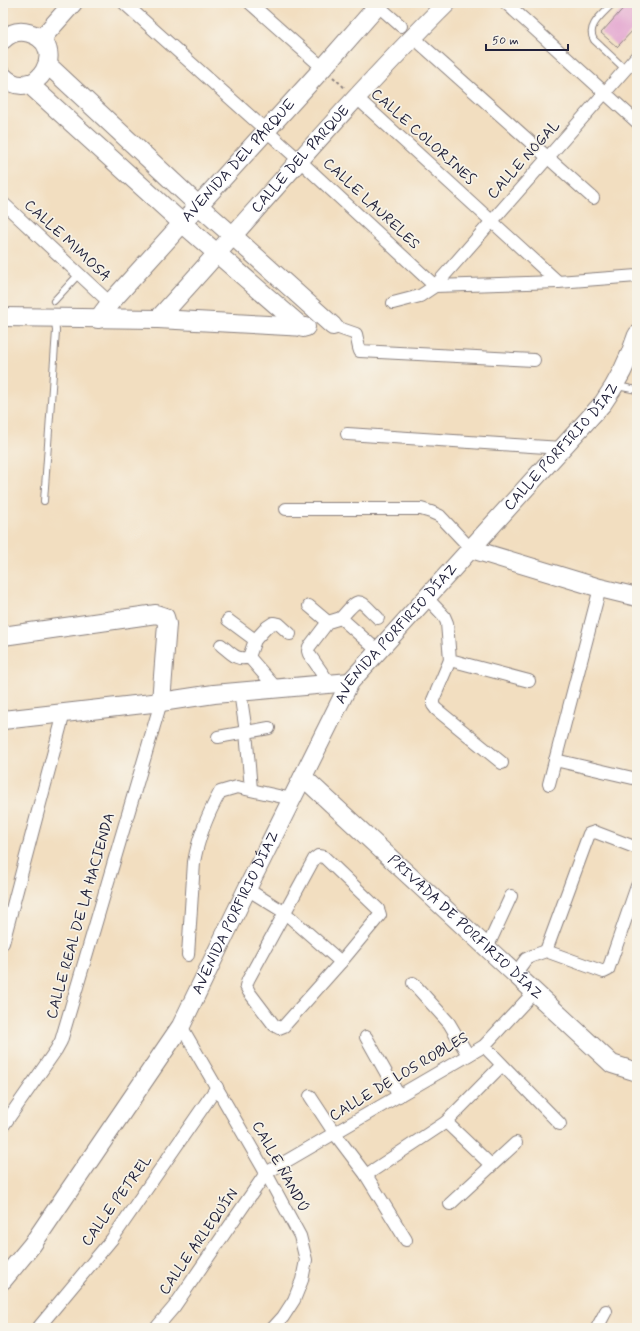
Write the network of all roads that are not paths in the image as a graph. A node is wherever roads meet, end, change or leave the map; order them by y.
1 (73, 3) edge
2 (124, 3) edge
3 (250, 3) edge
4 (447, 3) edge
5 (506, 3) edge
6 (614, 3) edge
7 (377, 4) edge
8 (407, 32) junction
9 (6, 34) edge
10 (41, 39) junction
11 (637, 56) edge
12 (48, 65) junction
13 (323, 68) junction
14 (625, 69) junction
15 (4, 79) edge
16 (28, 84) junction
17 (605, 93) junction
18 (356, 97) junction
19 (637, 122) edge
20 (266, 130) junction
21 (548, 158) junction
22 (299, 160) junction
23 (593, 198) dead end
24 (3, 204) edge
25 (198, 206) junction
26 (491, 221) junction
27 (182, 223) junction
28 (233, 236) junction
29 (218, 254) junction
30 (79, 274) junction
31 (637, 276) edge
32 (558, 282) junction
33 (434, 286) junction
34 (54, 301) dead end
35 (110, 303) junction
36 (393, 303) dead end
37 (4, 316) edge
38 (55, 318) junction
39 (98, 319) junction
40 (158, 319) junction
41 (333, 326) junction
42 (303, 328) junction
43 (637, 337) edge
44 (534, 360) dead end
45 (616, 386) junction
46 (637, 390) edge
47 (347, 434) dead end
48 (562, 448) junction
49 (44, 501) dead end
50 (286, 509) dead end
51 (471, 549) junction
52 (600, 588) junction
53 (637, 597) edge
54 (427, 598) junction
55 (309, 606) dead end
56 (341, 618) junction
57 (378, 618) dead end
58 (228, 620) dead end
59 (328, 622) junction
60 (290, 634) dead end
61 (3, 636) edge
62 (255, 640) junction
63 (221, 645) dead end
64 (378, 651) junction
65 (248, 657) junction
66 (450, 660) junction
67 (529, 681) dead end
68 (350, 682) junction
69 (330, 684) junction
70 (276, 688) junction
71 (240, 692) junction
72 (161, 702) junction
73 (64, 713) junction
74 (3, 720) edge
75 (269, 728) dead end
76 (246, 732) junction
77 (218, 737) dead end
78 (555, 760) junction
79 (502, 763) dead end
80 (303, 777) junction
81 (637, 780) edge
82 (549, 784) dead end
83 (251, 789) junction
84 (292, 799) junction
85 (637, 848) edge
86 (637, 886) edge
87 (247, 889) junction
88 (511, 896) dead end
89 (284, 912) junction
90 (3, 943) edge
91 (487, 948) junction
92 (546, 951) junction
93 (188, 955) dead end
94 (341, 962) junction
95 (515, 974) junction
96 (413, 983) dead end
97 (534, 992) junction
98 (181, 1026) junction
99 (366, 1037) dead end
100 (484, 1046) junction
101 (468, 1056) junction
102 (502, 1065) junction
103 (635, 1071) edge
104 (217, 1088) junction
105 (310, 1096) dead end
106 (399, 1096) junction
107 (446, 1122) junction
108 (560, 1124) dead end
109 (3, 1126) edge
110 (335, 1134) junction
111 (516, 1143) dead end
112 (491, 1165) junction
113 (266, 1173) junction
114 (366, 1175) junction
115 (450, 1204) dead end
116 (406, 1240) dead end
117 (3, 1280) edge
118 (606, 1311) dead end
119 (599, 1327) edge
120 (38, 1328) edge
121 (156, 1328) edge
122 (273, 1328) edge

1 - 10 street
2 - 20 street, CALLE LAURELES
3 - 13 street
4 - 8 street, CALLE DEL PARQUE
5 - 17 street
6 - 14 lane
7 - 8 street
7 - 13 street, AVENIDA DEL PARQUE
8 - 18 street, CALLE DEL PARQUE
8 - 21 street
9 - 10 street
10 - 12 street
11 - 14 street, CALLE NOGAL
12 - 16 street
12 - 25 street
13 - 20 street, AVENIDA DEL PARQUE
14 - 17 street, CALLE NOGAL
15 - 16 street
16 - 27 street
17 - 19 street
17 - 21 street, CALLE NOGAL
18 - 22 street, CALLE DEL PARQUE
18 - 26 street, CALLE COLORINES
20 - 22 street, CALLE LAURELES
20 - 25 street, AVENIDA DEL PARQUE
21 - 23 street
21 - 26 street, CALLE NOGAL
22 - 28 street, CALLE DEL PARQUE
22 - 33 street, CALLE LAURELES
24 - 30 street, CALLE MIMOSA
25 - 27 street, AVENIDA DEL PARQUE
25 - 28 street
26 - 32 street, CALLE COLORINES
26 - 33 street, CALLE NOGAL
27 - 29 street
27 - 35 street, AVENIDA DEL PARQUE
28 - 29 street, CALLE DEL PARQUE
28 - 41 street
29 - 40 street, CALLE DEL PARQUE
29 - 42 street
30 - 34 lane
30 - 35 street, CALLE MIMOSA
31 - 32 street
32 - 33 street
33 - 36 street
35 - 39 street, AVENIDA DEL PARQUE
37 - 38 street
38 - 39 street
38 - 49 lane
39 - 40 street
40 - 42 street
41 - 42 street
41 - 44 street
43 - 45 street, CALLE PORFIRIO DÍAZ
45 - 46 lane
45 - 48 street, CALLE PORFIRIO DÍAZ
47 - 48 street
48 - 51 street, CALLE PORFIRIO DÍAZ
50 - 51 street
51 - 52 street
51 - 54 street, AVENIDA PORFIRIO DÍAZ
52 - 53 street
52 - 78 street
54 - 64 street, AVENIDA PORFIRIO DÍAZ
54 - 66 street
55 - 59 street
56 - 57 street
56 - 59 street
56 - 64 street
58 - 62 street
59 - 69 street
60 - 62 street
61 - 72 street
62 - 65 street
63 - 65 street
64 - 68 street, AVENIDA PORFIRIO DÍAZ
65 - 70 street
66 - 67 street
66 - 79 street
68 - 69 street
68 - 80 street, AVENIDA PORFIRIO DÍAZ
69 - 70 street
70 - 71 street
71 - 72 street
71 - 76 street
72 - 73 street
72 - 109 street, CALLE REAL DE LA HACIENDA
73 - 74 street
73 - 90 street
75 - 76 street
76 - 77 street
76 - 83 street
78 - 81 street
78 - 82 street
80 - 84 street, AVENIDA PORFIRIO DÍAZ
80 - 91 street, PRIVADA DE PORFIRIO DÍAZ
83 - 84 street
83 - 93 street
84 - 87 street, AVENIDA PORFIRIO DÍAZ
85 - 92 street
86 - 92 street
87 - 89 street
87 - 98 street, AVENIDA PORFIRIO DÍAZ
88 - 91 street
89 - 94 street
89 - 94 street
89 - 94 street
91 - 95 street, PRIVADA DE PORFIRIO DÍAZ
92 - 95 street
95 - 97 street, PRIVADA DE PORFIRIO DÍAZ
96 - 101 street
97 - 100 street, CALLE DE LOS ROBLES
97 - 103 street, PRIVADA DE PORFIRIO DÍAZ
98 - 104 street, CALLE ÑANDÚ
98 - 117 street, AVENIDA PORFIRIO DÍAZ
99 - 106 street
100 - 101 street, CALLE DE LOS ROBLES
100 - 102 street
101 - 106 street, CALLE DE LOS ROBLES
102 - 107 street
102 - 108 street
104 - 113 street, CALLE ÑANDÚ
104 - 120 street, CALLE PETREL
105 - 110 street
106 - 110 street, CALLE DE LOS ROBLES
107 - 112 street
107 - 114 street
110 - 113 street, CALLE DE LOS ROBLES
110 - 114 street
111 - 112 street
112 - 115 street
113 - 121 street, CALLE ARLEQUÍN
113 - 122 street, CALLE ÑANDÚ
114 - 116 street
118 - 119 street

